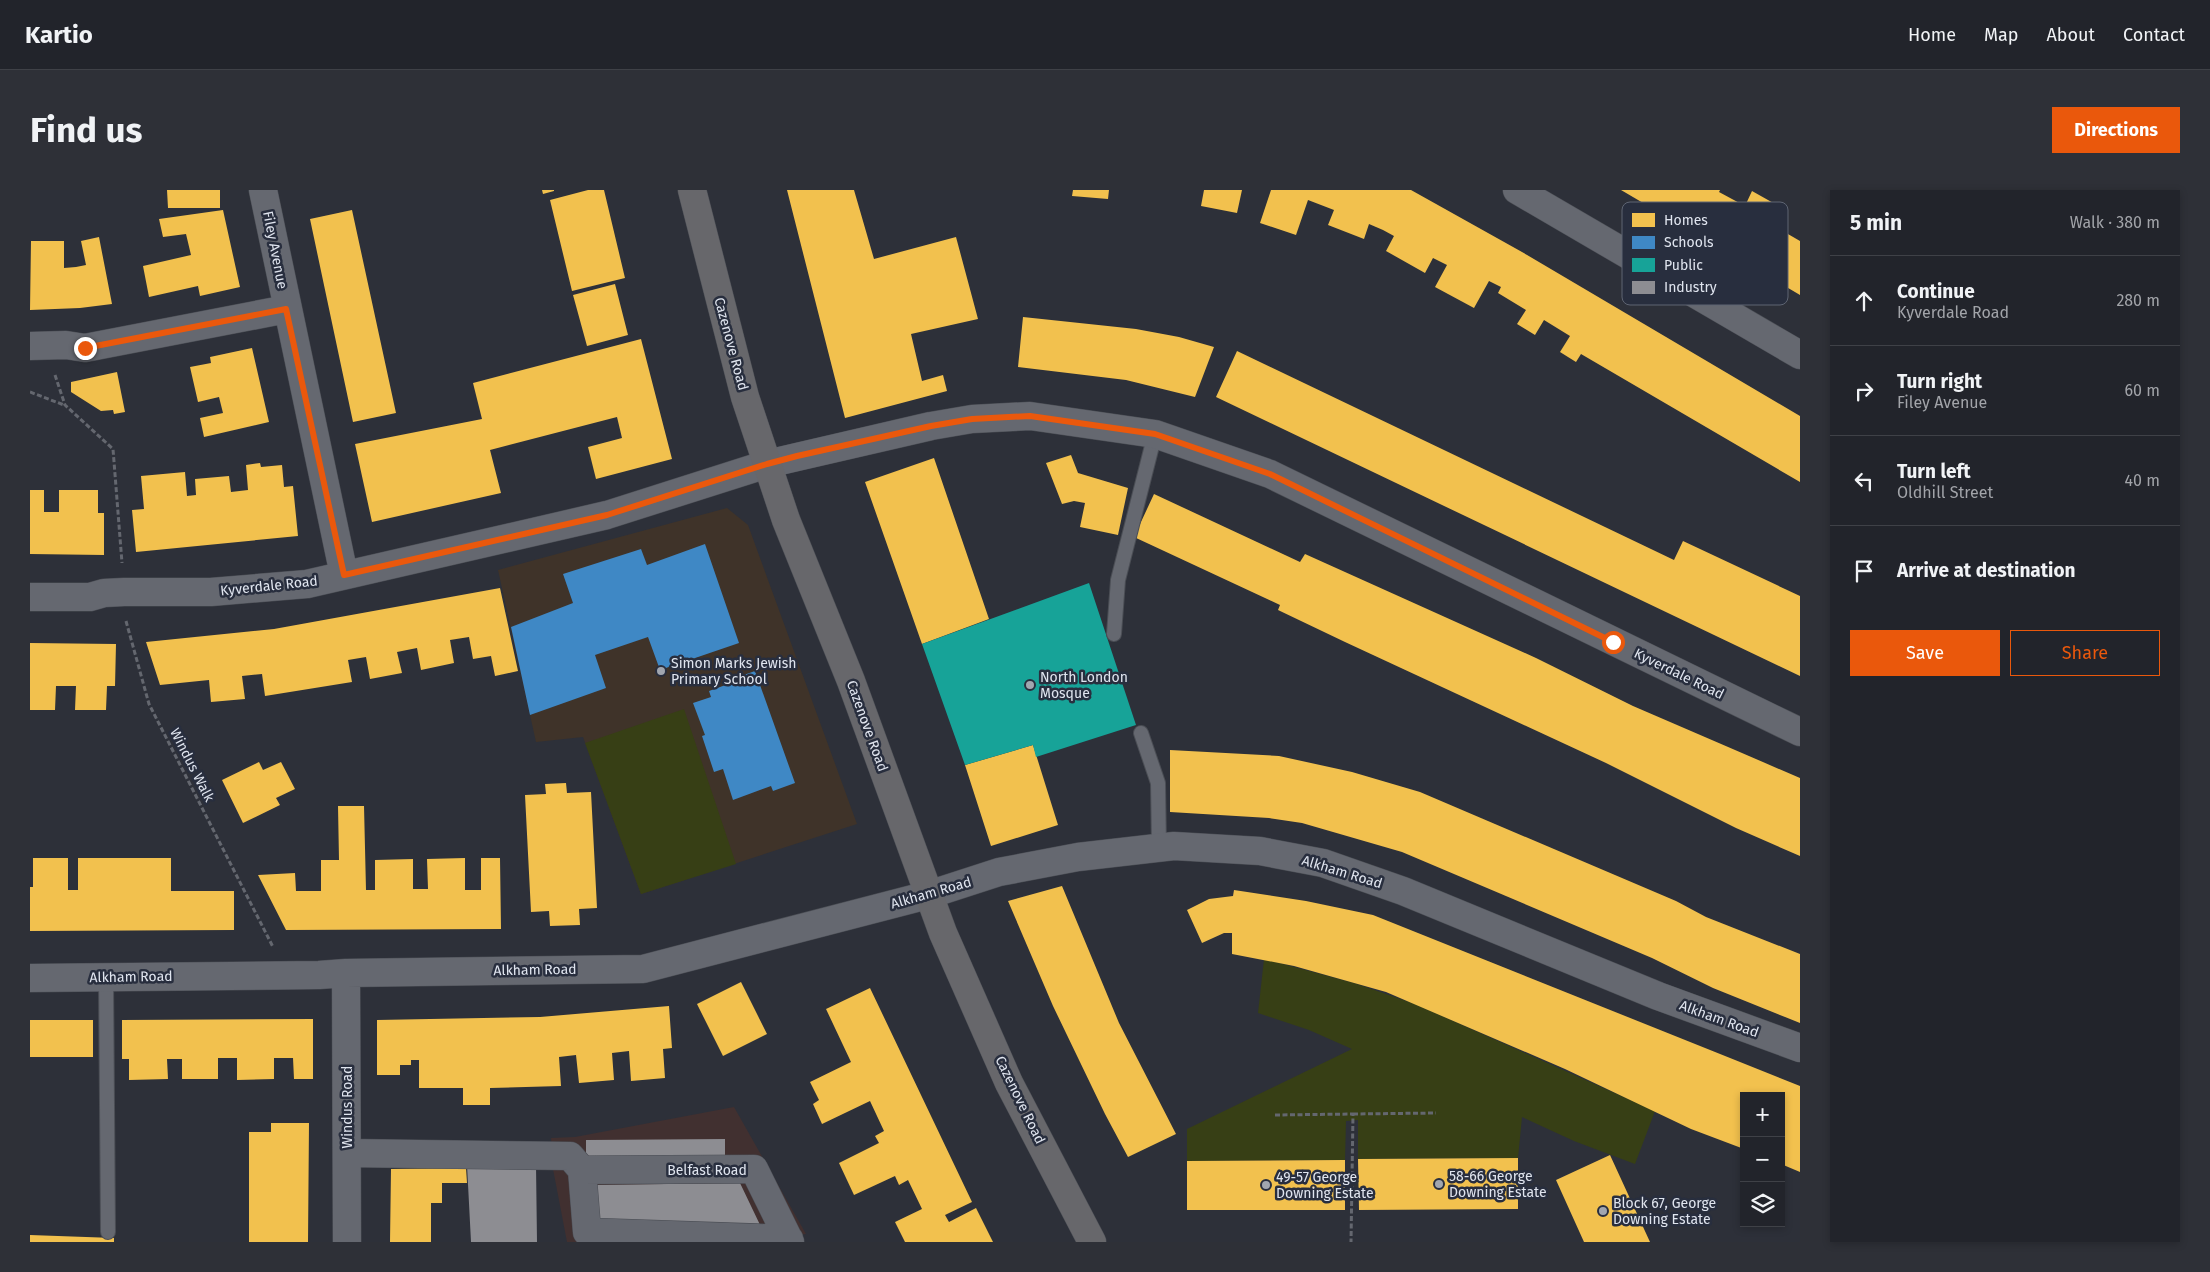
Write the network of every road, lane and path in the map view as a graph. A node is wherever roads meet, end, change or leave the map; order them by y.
1 (263, 190) edge
2 (692, 190) edge
3 (1517, 190) edge
4 (1622, 251) edge
5 (1714, 305) edge
6 (286, 309) junction
7 (30, 346) edge
8 (1800, 355) edge
9 (54, 370) dead end
10 (30, 392) edge
11 (65, 405) junction
12 (1155, 434) junction
13 (767, 464) junction
14 (123, 573) dead end
15 (344, 575) junction
16 (30, 597) edge
17 (125, 612) dead end
18 (1114, 634) dead end
19 (1800, 732) edge
20 (1141, 733) dead end
21 (1159, 847) junction
22 (928, 895) junction
23 (266, 932) dead end
24 (346, 973) junction
25 (106, 977) junction
26 (30, 978) edge
27 (1800, 1048) edge
28 (1436, 1113) dead end
29 (1352, 1114) junction
30 (1275, 1115) dead end
31 (347, 1153) junction
32 (582, 1170) junction
33 (108, 1232) dead end
34 (789, 1240) edge
35 (347, 1242) edge
36 (1092, 1242) edge
37 (1351, 1242) edge

1 - 6 street, Filey Avenue
2 - 13 street, Cazenove Road
3 - 4 street
5 - 8 street
6 - 7 street
6 - 15 street, Filey Avenue
9 - 11 path
10 - 11 path
11 - 14 path
12 - 13 street, Kyverdale Road
12 - 18 lane
12 - 19 street, Kyverdale Road
13 - 15 street, Kyverdale Road
13 - 22 street, Cazenove Road
15 - 16 street, Kyverdale Road
17 - 23 path, Windus Walk
20 - 21 lane
21 - 22 street, Alkham Road
21 - 27 street, Alkham Road
22 - 24 street, Alkham Road
22 - 36 street, Cazenove Road
24 - 25 street, Alkham Road
24 - 31 street, Windus Road
25 - 26 street, Alkham Road
25 - 33 lane
28 - 29 path
29 - 30 path
29 - 37 path
31 - 32 street
31 - 35 street, Windus Road
32 - 34 street, Belfast Road
32 - 34 street, Belfast Road

